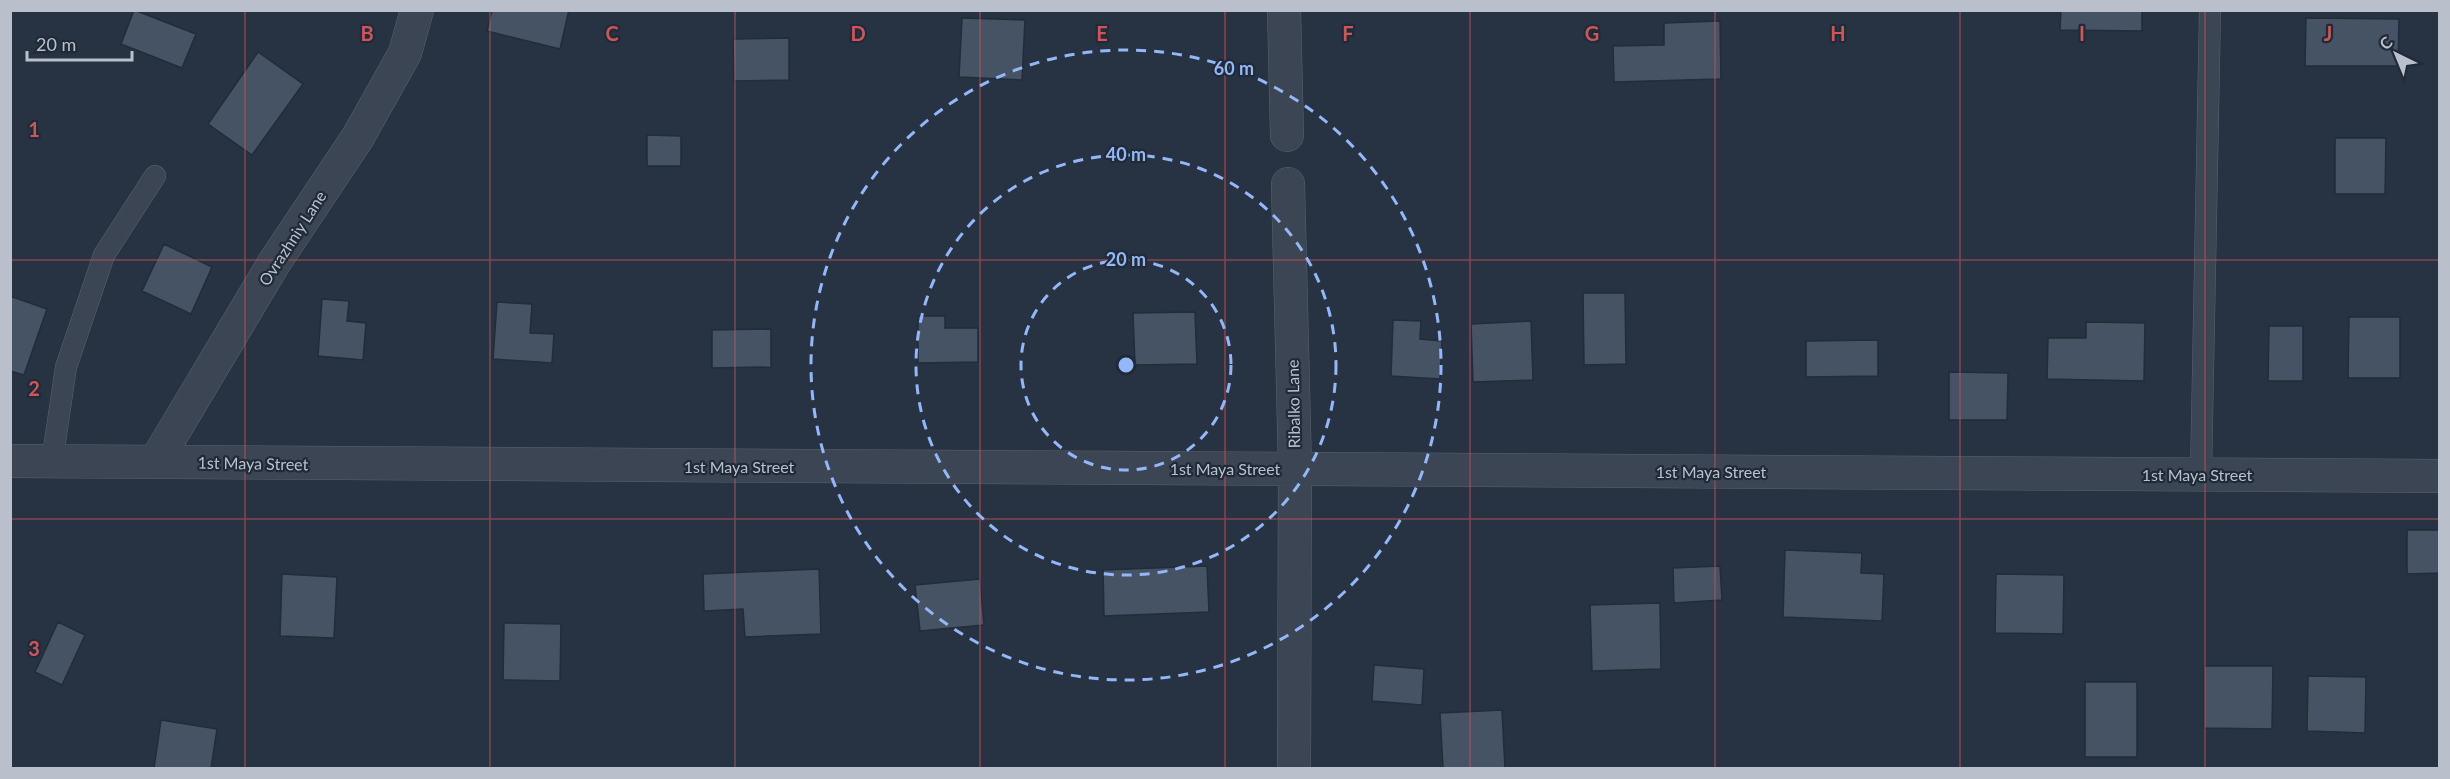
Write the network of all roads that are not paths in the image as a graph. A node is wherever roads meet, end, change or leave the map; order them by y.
1 (417, 10) edge
2 (1284, 10) edge
3 (2210, 10) edge
4 (1287, 135) dead end
5 (155, 176) dead end
6 (1288, 184) dead end
7 (10, 461) edge
8 (156, 461) junction
9 (52, 462) junction
10 (1295, 468) junction
11 (2201, 474) junction
12 (2439, 476) edge
13 (1294, 768) edge

1 - 8 street, Ovrazhniy Lane
2 - 4 street
3 - 11 lane
5 - 9 lane
6 - 10 street, Ribalko Lane
7 - 9 street, 1st Maya Street
8 - 9 street, 1st Maya Street
8 - 10 street, 1st Maya Street
10 - 11 street, 1st Maya Street
10 - 13 street, Ribalko Lane
11 - 12 street, 1st Maya Street

